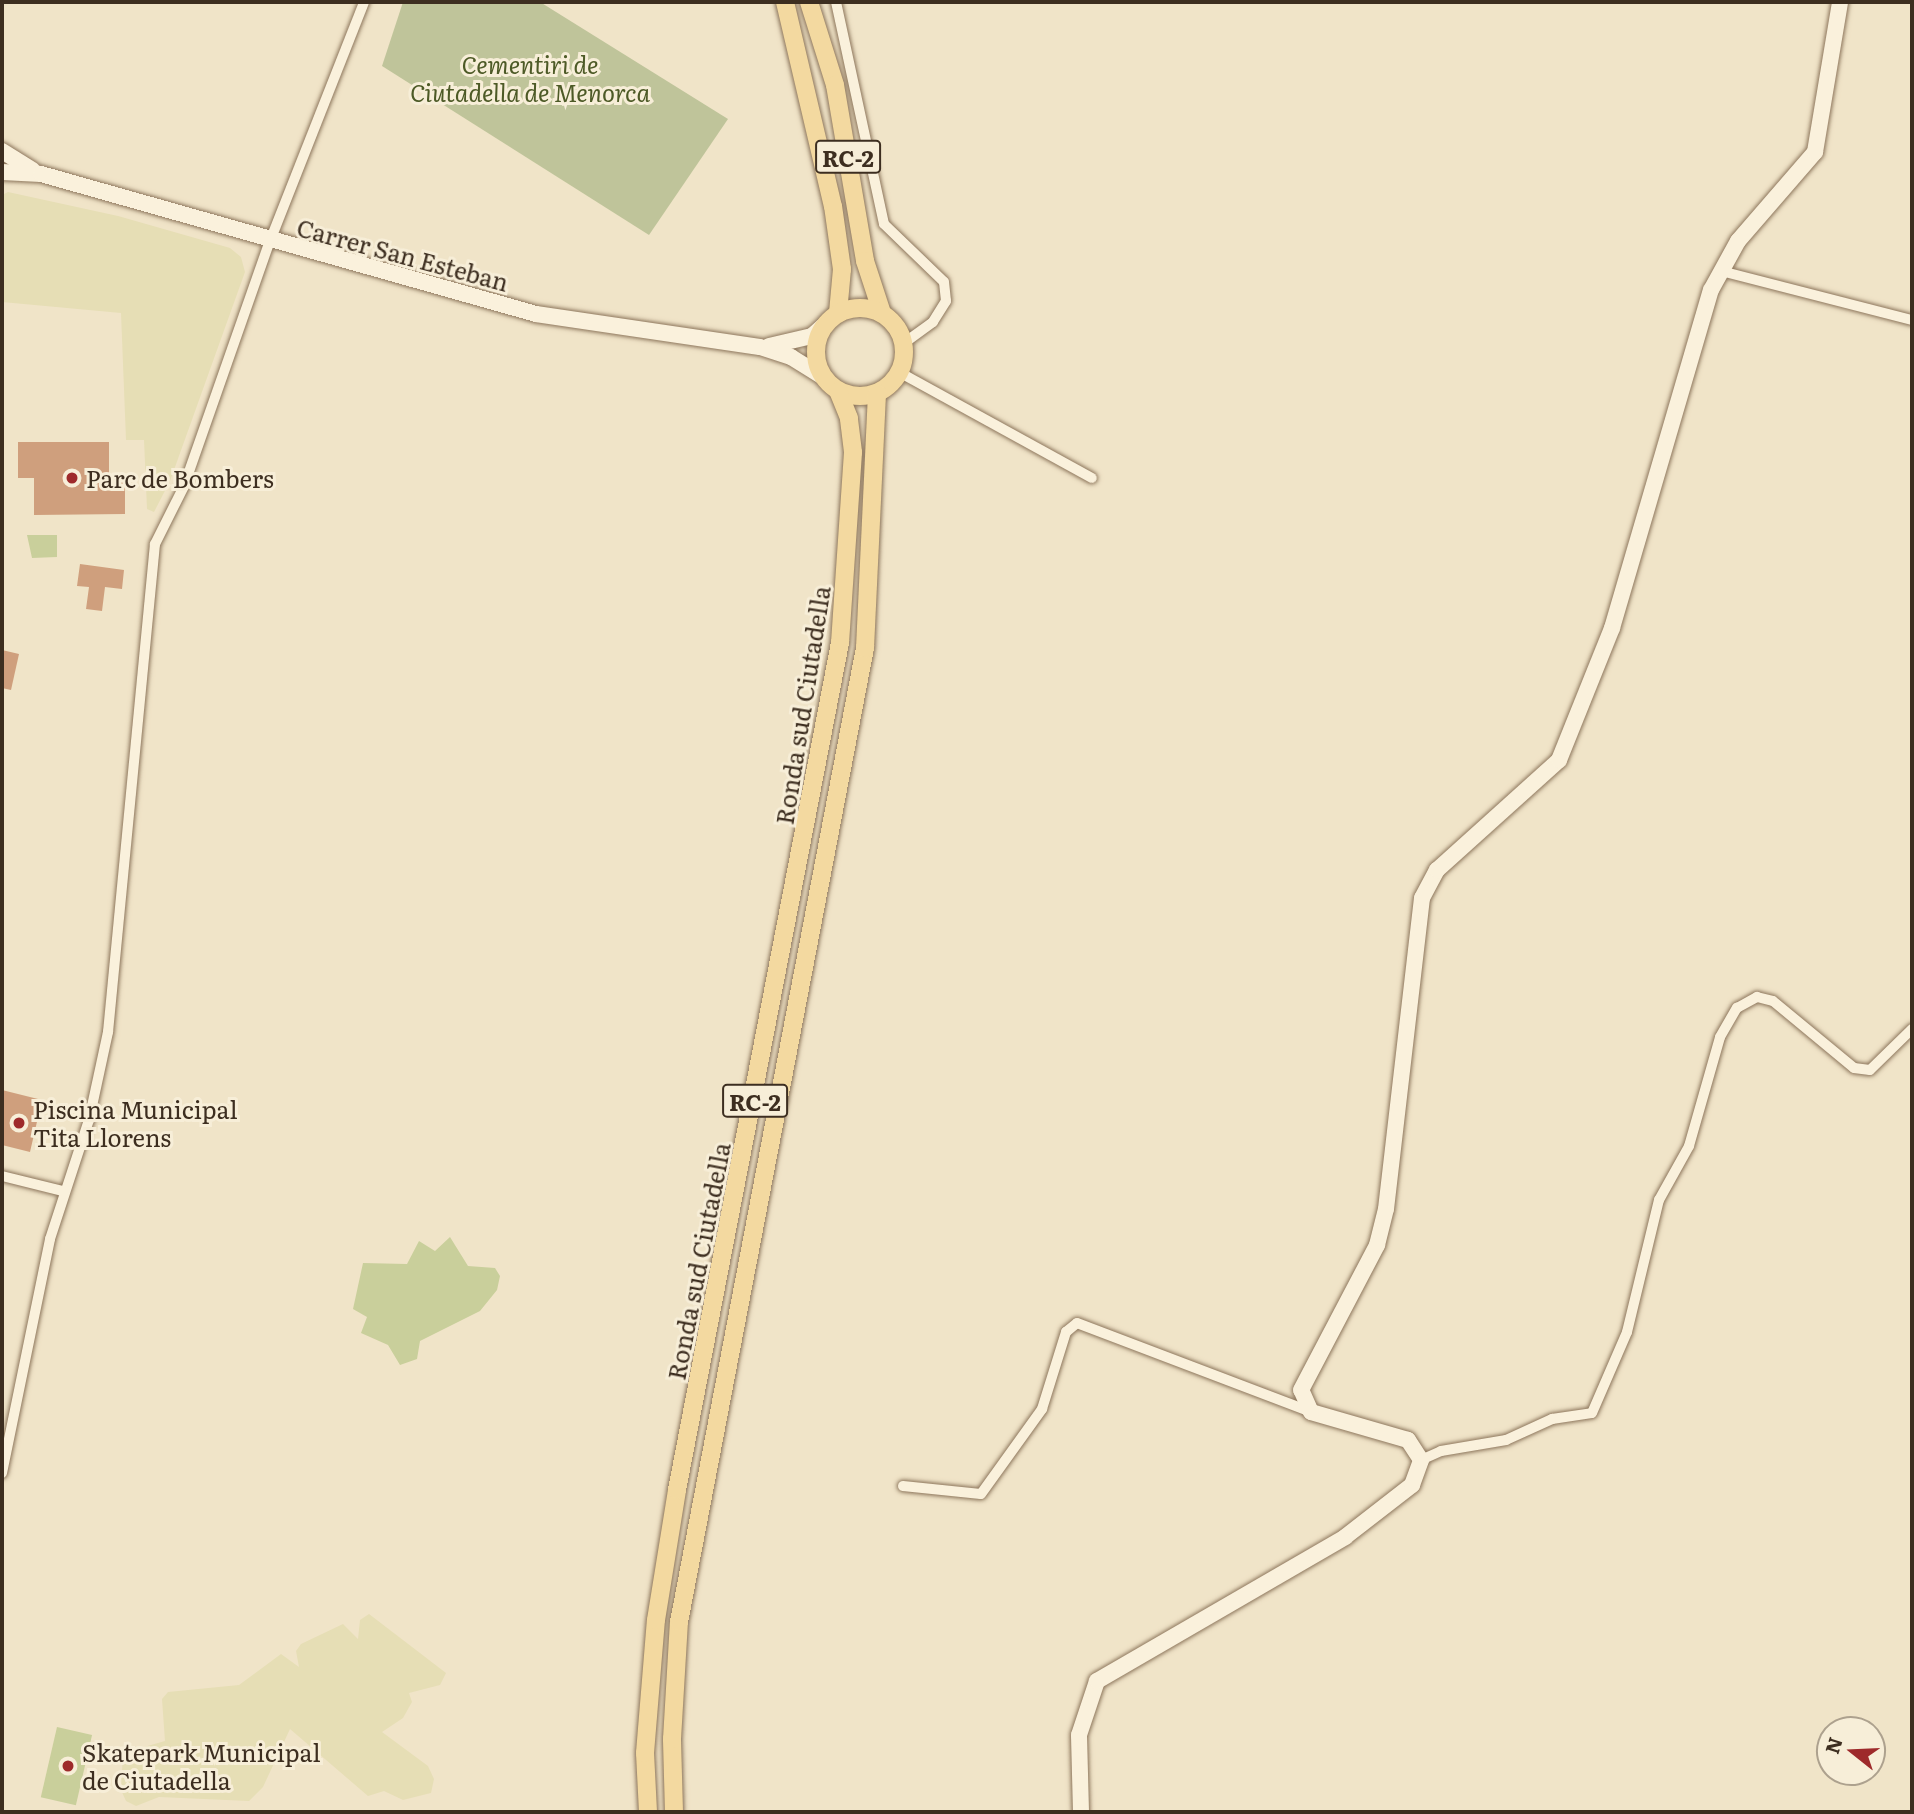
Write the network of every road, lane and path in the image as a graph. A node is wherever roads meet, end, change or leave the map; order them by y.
1 (364, 2) edge
2 (785, 2) edge
3 (809, 2) edge
4 (836, 2) edge
5 (1840, 2) edge
6 (2, 151) edge
7 (2, 172) edge
8 (41, 174) junction
9 (270, 241) junction
10 (1721, 271) junction
11 (838, 313) junction
12 (882, 313) junction
13 (1912, 320) edge
14 (824, 326) junction
15 (904, 343) junction
16 (760, 348) junction
17 (899, 372) junction
18 (822, 376) junction
19 (838, 391) junction
20 (877, 393) junction
21 (1092, 478) dead end
22 (1912, 1029) edge
23 (2, 1176) edge
24 (63, 1191) junction
25 (1311, 1412) junction
26 (1421, 1460) junction
27 (2, 1473) edge
28 (903, 1486) dead end
29 (648, 1812) edge
30 (674, 1812) edge
31 (1081, 1812) edge

1 - 9 street
2 - 11 main road, RC-2
3 - 12 main road, RC-2
4 - 15 street
5 - 10 street
6 - 8 street, Carrer San Esteban
7 - 8 street, Carrer San Esteban
8 - 9 street, Carrer San Esteban
9 - 16 street, Carrer San Esteban
9 - 24 street
10 - 13 street
10 - 25 street
11 - 12 main road
11 - 14 main road
12 - 15 main road, RC-2
14 - 16 street, Carrer San Esteban
14 - 18 main road
15 - 17 main road
16 - 18 street, Carrer San Esteban
17 - 20 main road
17 - 21 street
18 - 19 main road, RC-2
19 - 20 main road
19 - 29 main road, Ronda sud Ciutadella / RC-2
20 - 30 main road, Ronda sud Ciutadella / RC-2
22 - 26 street
23 - 24 street
24 - 27 street
25 - 26 street
25 - 28 street
26 - 31 street

